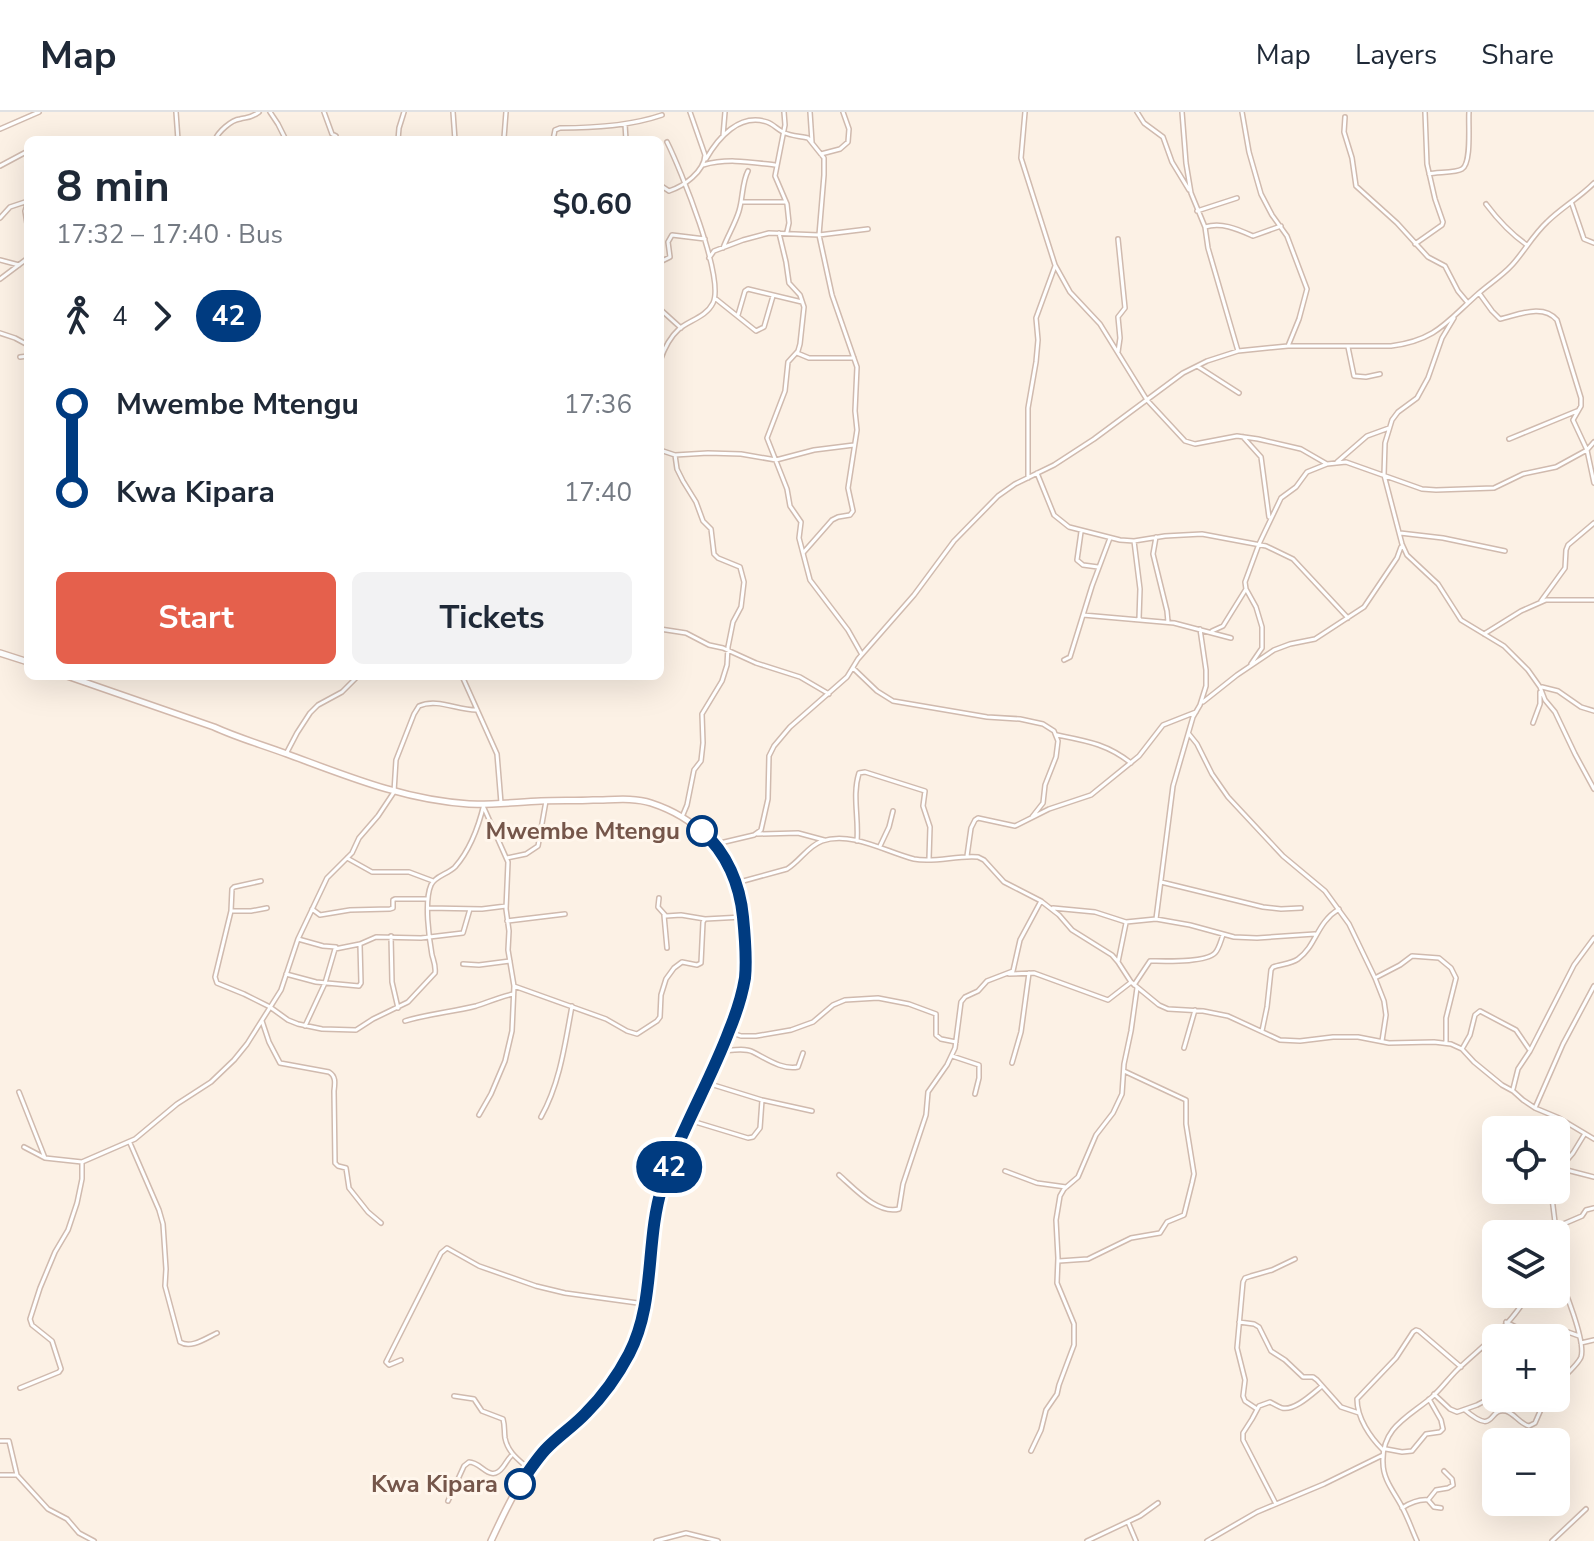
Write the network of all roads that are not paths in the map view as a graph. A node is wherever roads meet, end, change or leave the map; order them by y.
1 (39, 112) edge
2 (176, 112) edge
3 (259, 112) edge
4 (270, 112) edge
5 (324, 112) edge
6 (404, 112) edge
7 (453, 112) edge
8 (506, 112) edge
9 (690, 112) edge
10 (725, 112) edge
11 (784, 112) edge
12 (810, 112) edge
13 (843, 112) edge
14 (1025, 112) edge
15 (1137, 112) edge
16 (1182, 112) edge
17 (1242, 112) edge
18 (1425, 112) edge
19 (1469, 112) edge
20 (662, 115) dead end
21 (1345, 117) dead end
22 (625, 124) junction
23 (0, 129) edge
24 (783, 132) junction
25 (178, 136) edge
26 (216, 136) edge
27 (284, 136) edge
28 (336, 136) edge
29 (398, 136) edge
30 (455, 136) edge
31 (503, 136) edge
32 (554, 136) edge
33 (626, 136) edge
34 (723, 136) junction
35 (667, 142) dead end
36 (812, 142) junction
37 (24, 153) edge
38 (821, 154) junction
39 (706, 159) junction
40 (703, 165) junction
41 (776, 165) junction
42 (0, 166) edge
43 (748, 171) dead end
44 (1429, 174) junction
45 (685, 183) junction
46 (1594, 183) edge
47 (664, 188) edge
48 (1191, 193) junction
49 (1237, 198) dead end
50 (742, 202) junction
51 (787, 202) junction
52 (24, 203) edge
53 (1571, 203) junction
54 (1486, 204) dead end
55 (1197, 211) junction
56 (0, 218) edge
57 (1281, 226) junction
58 (1205, 227) junction
59 (868, 229) dead end
60 (779, 233) junction
61 (787, 234) junction
62 (819, 235) junction
63 (705, 239) junction
64 (1118, 239) dead end
65 (1594, 243) edge
66 (1415, 244) junction
67 (1527, 245) junction
68 (723, 248) junction
69 (709, 258) junction
70 (0, 260) edge
71 (664, 260) edge
72 (24, 261) edge
73 (19, 265) junction
74 (1055, 265) junction
75 (0, 279) edge
76 (1479, 293) junction
77 (773, 296) junction
78 (715, 298) junction
79 (803, 302) junction
80 (1468, 303) junction
81 (664, 313) edge
82 (738, 315) junction
83 (1456, 316) junction
84 (681, 328) junction
85 (0, 333) edge
86 (24, 343) edge
87 (1288, 346) junction
88 (1348, 347) junction
89 (664, 350) edge
90 (1238, 351) junction
91 (1118, 352) junction
92 (797, 353) junction
93 (24, 356) edge
94 (20, 357) dead end
95 (854, 358) junction
96 (1197, 366) junction
97 (1380, 374) dead end
98 (1239, 393) dead end
99 (1147, 400) junction
100 (1577, 411) junction
101 (1389, 428) junction
102 (1243, 437) junction
103 (1509, 439) dead end
104 (1594, 442) edge
105 (854, 445) junction
106 (1587, 450) junction
107 (664, 451) edge
108 (675, 455) junction
109 (776, 460) junction
110 (1337, 462) junction
111 (1327, 464) junction
112 (1037, 473) junction
113 (1384, 475) junction
114 (1028, 478) junction
115 (1594, 483) edge
116 (1270, 521) junction
117 (1594, 523) edge
118 (1081, 531) junction
119 (1400, 533) junction
120 (1156, 537) junction
121 (1110, 538) junction
122 (1134, 541) junction
123 (1259, 544) junction
124 (1402, 544) junction
125 (1505, 551) dead end
126 (803, 553) junction
127 (1098, 567) junction
128 (1246, 589) junction
129 (1594, 600) edge
130 (1541, 601) junction
131 (1083, 615) junction
132 (1348, 618) junction
133 (1139, 619) junction
134 (1168, 622) junction
135 (1200, 629) junction
136 (664, 630) edge
137 (1212, 631) junction
138 (1484, 634) junction
139 (1231, 638) dead end
140 (727, 651) junction
141 (0, 653) edge
142 (862, 655) junction
143 (1064, 660) dead end
144 (24, 661) edge
145 (853, 668) junction
146 (1248, 668) junction
147 (78, 680) edge
148 (354, 680) edge
149 (464, 680) edge
150 (1540, 687) junction
151 (829, 694) junction
152 (1200, 705) junction
153 (476, 710) junction
154 (1594, 711) edge
155 (1196, 712) junction
156 (1533, 723) dead end
157 (1189, 734) junction
158 (1057, 735) junction
159 (286, 754) junction
160 (1131, 763) junction
161 (1594, 789) edge
162 (394, 792) junction
163 (546, 801) junction
164 (501, 803) junction
165 (484, 806) junction
166 (893, 811) dead end
167 (682, 817) junction
168 (1032, 817) junction
169 (757, 834) junction
170 (825, 840) junction
171 (857, 842) junction
172 (714, 844) junction
173 (880, 846) junction
174 (967, 856) junction
175 (347, 858) junction
176 (506, 858) junction
177 (929, 859) junction
178 (261, 881) dead end
179 (433, 881) junction
180 (1161, 882) junction
181 (736, 883) junction
182 (659, 898) dead end
183 (428, 899) junction
184 (1041, 901) junction
185 (506, 906) junction
186 (1050, 907) junction
187 (267, 908) dead end
188 (428, 908) junction
189 (1301, 908) dead end
190 (312, 909) junction
191 (470, 909) junction
192 (1339, 909) junction
193 (231, 911) junction
194 (565, 914) dead end
195 (664, 915) junction
196 (743, 917) junction
197 (705, 919) junction
198 (1156, 919) junction
199 (507, 921) junction
200 (1126, 922) junction
201 (1315, 934) junction
202 (1223, 935) junction
203 (391, 936) junction
204 (430, 937) junction
205 (1594, 938) edge
206 (298, 939) junction
207 (360, 944) junction
208 (336, 947) junction
209 (667, 948) dead end
210 (510, 961) junction
211 (1118, 962) junction
212 (463, 964) dead end
213 (1029, 973) junction
214 (286, 974) junction
215 (1009, 974) junction
216 (1375, 978) junction
217 (325, 983) junction
218 (1134, 985) junction
219 (514, 986) junction
220 (1594, 986) edge
221 (513, 994) junction
222 (572, 1006) junction
223 (270, 1007) junction
224 (398, 1008) junction
225 (1195, 1010) junction
226 (262, 1021) junction
227 (405, 1021) dead end
228 (305, 1026) junction
229 (1262, 1031) junction
230 (729, 1032) junction
231 (956, 1042) junction
232 (1381, 1042) junction
233 (1446, 1043) junction
234 (1184, 1048) dead end
235 (1462, 1049) junction
236 (1530, 1051) junction
237 (721, 1052) junction
238 (803, 1053) dead end
239 (952, 1056) junction
240 (1012, 1063) dead end
241 (1124, 1071) junction
242 (707, 1083) junction
243 (1513, 1091) junction
244 (19, 1092) dead end
245 (975, 1094) dead end
246 (762, 1100) junction
247 (1535, 1108) junction
248 (812, 1111) dead end
249 (479, 1115) dead end
250 (541, 1117) dead end
251 (690, 1120) junction
252 (1584, 1135) junction
253 (1594, 1139) edge
254 (129, 1142) junction
255 (24, 1147) dead end
256 (1570, 1156) edge
257 (45, 1158) junction
258 (82, 1162) junction
259 (1005, 1171) dead end
260 (1570, 1171) edge
261 (839, 1175) dead end
262 (1594, 1177) edge
263 (1066, 1187) junction
264 (1594, 1208) edge
265 (1570, 1221) edge
266 (381, 1223) dead end
267 (1295, 1259) dead end
268 (1058, 1261) junction
269 (646, 1305) junction
270 (1570, 1305) edge
271 (1520, 1308) edge
272 (1239, 1322) junction
273 (1506, 1322) joint
274 (217, 1333) dead end
275 (1579, 1336) junction
276 (1594, 1340) edge
277 (1581, 1343) junction
278 (1482, 1349) edge
279 (401, 1360) dead end
280 (1461, 1367) junction
281 (1570, 1370) edge
282 (1322, 1386) junction
283 (20, 1388) dead end
284 (1434, 1394) junction
285 (454, 1396) dead end
286 (1429, 1399) junction
287 (1482, 1402) edge
288 (1257, 1409) junction
289 (1465, 1410) junction
290 (1500, 1412) edge
291 (1510, 1412) edge
292 (1539, 1412) edge
293 (1359, 1413) junction
294 (0, 1441) edge
295 (1031, 1451) dead end
296 (1384, 1451) junction
297 (512, 1454) junction
298 (529, 1469) junction
299 (1444, 1471) dead end
300 (0, 1475) edge
301 (17, 1475) junction
302 (1428, 1500) junction
303 (448, 1501) dead end
304 (1158, 1503) dead end
305 (1276, 1504) junction
306 (1402, 1508) junction
307 (1441, 1508) dead end
308 (1586, 1509) dead end
309 (1127, 1522) junction
310 (94, 1541) edge
311 (491, 1541) edge
312 (656, 1541) edge
313 (718, 1541) edge
314 (1087, 1541) edge
315 (1136, 1541) edge
316 (1207, 1541) edge
317 (1417, 1541) edge
318 (1552, 1541) edge

1 - 23 street
2 - 25 street
3 - 26 street
4 - 27 street
5 - 28 street
6 - 29 street
7 - 30 street
8 - 31 street
9 - 39 street
10 - 34 street
11 - 24 street
12 - 36 street
13 - 38 street
14 - 74 street
15 - 48 street
16 - 48 street
17 - 57 street
18 - 44 street
19 - 44 street
20 - 22 street
21 - 66 street
22 - 32 street
22 - 33 street
24 - 34 street
24 - 36 street
24 - 41 street
34 - 39 street
35 - 45 street
36 - 38 street
37 - 42 street
38 - 62 street
39 - 40 street
40 - 41 street
40 - 45 street
41 - 51 street
43 - 50 street
44 - 66 street
45 - 47 street
45 - 63 street
46 - 53 street
48 - 55 street
49 - 55 street
50 - 51 street
50 - 68 street
51 - 61 street
52 - 56 street
53 - 65 street
53 - 67 street
54 - 67 street
55 - 58 street
57 - 58 street
57 - 87 street
58 - 90 street
59 - 62 street
60 - 61 street
60 - 68 street
60 - 79 street
61 - 62 street
62 - 95 street
63 - 69 street
63 - 71 street
64 - 91 street
66 - 80 street
67 - 76 street
68 - 69 street
69 - 78 street
70 - 73 street
72 - 73 street
73 - 75 street
74 - 91 street
74 - 114 street
76 - 80 street
76 - 100 street
77 - 79 street
77 - 82 street
77 - 82 street
78 - 82 street
78 - 84 street
79 - 92 street
80 - 83 street
81 - 84 street
83 - 88 street
83 - 101 street
84 - 89 street
85 - 86 street
87 - 88 street
87 - 90 street
88 - 97 street
90 - 96 street
91 - 99 street
92 - 95 street
92 - 109 street
93 - 94 street
95 - 105 street
96 - 98 street
96 - 99 street
99 - 102 street
99 - 112 street
100 - 103 street
100 - 106 street
101 - 110 street
101 - 113 street
102 - 111 street
102 - 116 street
104 - 106 street
105 - 109 street
105 - 126 street
106 - 113 street
106 - 115 street
107 - 108 street
108 - 109 street
108 - 140 street
109 - 126 street
110 - 111 street
110 - 113 street
111 - 116 street
112 - 114 street
112 - 118 street
113 - 119 street
114 - 142 street
116 - 123 street
117 - 130 street
118 - 121 street
118 - 127 street
119 - 124 street
119 - 125 street
120 - 122 street
120 - 123 street
120 - 134 street
121 - 122 street
121 - 127 street
122 - 133 street
123 - 128 street
123 - 132 street
124 - 132 street
124 - 138 street
126 - 142 street
127 - 131 street
128 - 137 street
128 - 146 street
129 - 130 street
130 - 138 street
131 - 133 street
131 - 143 street
132 - 146 street
133 - 134 street
134 - 135 street
135 - 137 street
135 - 152 street
136 - 140 street
137 - 139 street
138 - 150 street
140 - 151 street
140 - 167 street
141 - 144 main road
142 - 145 street
145 - 151 street
145 - 158 street
146 - 152 street
147 - 159 main road
148 - 159 street
149 - 153 street
150 - 154 street
150 - 156 street
150 - 161 street
151 - 169 street
152 - 155 street
153 - 162 street
153 - 164 street
155 - 157 street
155 - 160 street
157 - 180 street
157 - 192 street
158 - 160 street
158 - 168 street
159 - 162 main road
160 - 168 street
162 - 165 main road
162 - 175 street
163 - 164 main road
163 - 167 main road
163 - 176 street
164 - 165 main road
165 - 176 street
165 - 179 street
166 - 173 street
167 - 172 main road
168 - 174 street
169 - 170 street
169 - 172 street
170 - 171 street
170 - 181 street
171 - 173 street
171 - 177 street
172 - 181 main road
173 - 177 street
174 - 177 street
174 - 184 street
175 - 179 street
175 - 190 street
176 - 185 street
178 - 193 street
179 - 183 street
180 - 189 street
180 - 198 street
181 - 196 main road
182 - 195 street
183 - 188 street
183 - 190 street
184 - 186 street
184 - 215 street
185 - 191 street
185 - 199 street
186 - 200 street
186 - 211 street
187 - 193 street
188 - 191 street
188 - 204 street
190 - 206 street
191 - 204 street
192 - 201 street
192 - 216 street
193 - 223 street
194 - 199 street
195 - 197 street
195 - 209 street
196 - 197 street
196 - 230 main road
197 - 222 street
198 - 200 street
198 - 202 street
199 - 210 street
200 - 211 street
201 - 202 street
201 - 229 street
202 - 218 street
203 - 204 street
203 - 207 street
203 - 224 street
204 - 224 street
205 - 236 street
206 - 208 street
206 - 214 street
207 - 208 street
207 - 217 street
208 - 217 street
210 - 212 street
210 - 219 street
211 - 218 street
213 - 215 street
213 - 218 street
213 - 240 street
214 - 217 street
214 - 223 street
215 - 231 street
216 - 232 street
216 - 233 street
217 - 228 street
218 - 225 street
218 - 241 street
219 - 221 street
219 - 222 street
220 - 247 street
221 - 227 street
221 - 249 street
222 - 250 street
223 - 226 street
223 - 228 street
224 - 228 street
225 - 229 street
225 - 234 street
226 - 254 street
226 - 266 street
229 - 232 street
230 - 231 street
230 - 237 main road
231 - 239 street
232 - 233 street
233 - 235 street
235 - 236 street
235 - 243 street
236 - 243 street
237 - 238 street
237 - 242 main road
239 - 245 street
239 - 261 street
241 - 263 street
241 - 268 street
242 - 246 street
242 - 251 main road
243 - 247 street
244 - 257 street
246 - 248 street
246 - 251 street
247 - 252 street
251 - 269 main road
252 - 253 street
252 - 256 street
254 - 258 street
254 - 274 street
255 - 257 street
257 - 258 street
258 - 283 street
259 - 263 street
260 - 262 street
263 - 268 street
264 - 265 street
267 - 272 street
268 - 295 street
269 - 279 street
269 - 298 main road
270 - 275 street
271 - 273 street
272 - 282 street
272 - 288 street
273 - 275 street
275 - 277 street
276 - 277 street
277 - 281 street
278 - 280 street
280 - 284 street
280 - 293 street
282 - 288 street
282 - 293 street
284 - 286 street
284 - 289 street
285 - 297 street
286 - 296 street
286 - 296 street
287 - 289 street
288 - 305 street
289 - 290 street
291 - 292 street
293 - 296 street
294 - 301 street
296 - 305 street
296 - 306 street
297 - 298 street
297 - 303 street
298 - 311 main road
299 - 302 street
300 - 301 street
301 - 310 street
302 - 306 street
302 - 307 street
304 - 309 street
305 - 316 street
306 - 317 street
308 - 318 street
309 - 314 street
309 - 315 street
312 - 313 street

